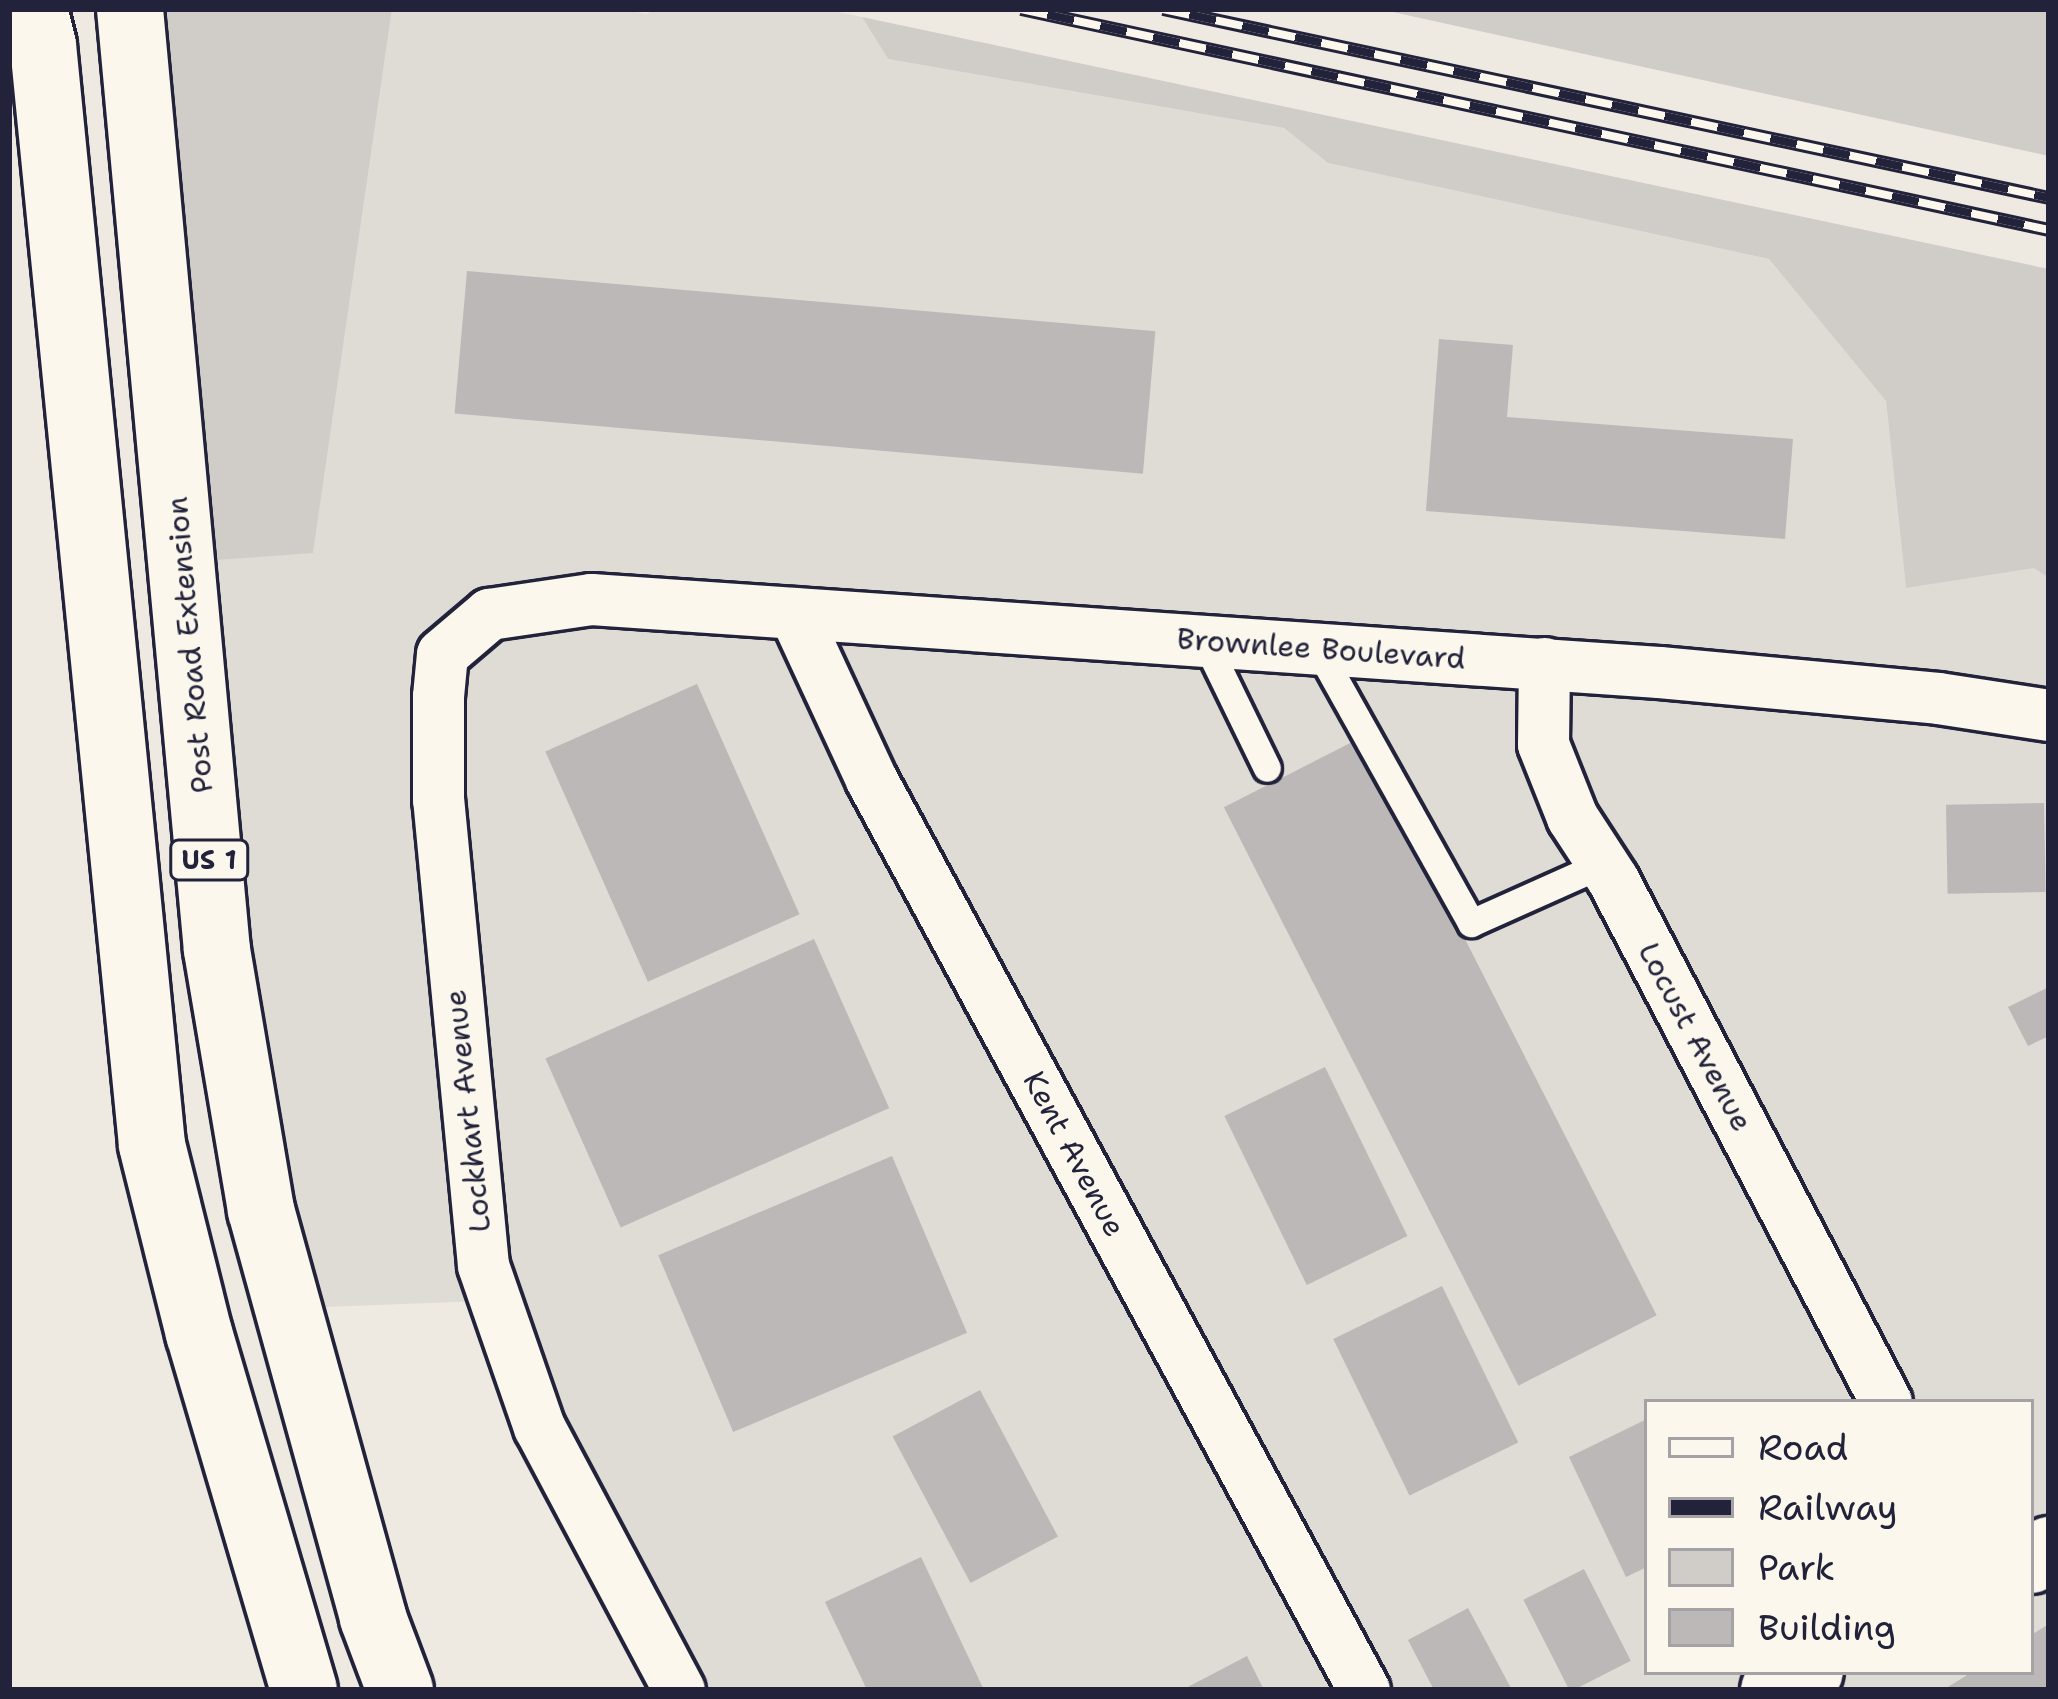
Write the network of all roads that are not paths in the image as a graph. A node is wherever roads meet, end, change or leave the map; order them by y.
1 (34, 9) edge
2 (130, 9) edge
3 (590, 598) joint
4 (794, 613) junction
5 (1205, 641) junction
6 (1318, 649) junction
7 (1544, 663) junction
8 (2049, 715) edge
9 (1267, 769) dead end
10 (1603, 864) junction
11 (1884, 1399) edge
12 (304, 1690) edge
13 (400, 1690) edge
14 (679, 1690) edge
15 (1364, 1690) edge

1 - 12 main road, US 1
2 - 13 main road, Post Road Extension / US 1
3 - 4 street, Brownlee Boulevard
3 - 14 street, Lockhart Avenue
4 - 5 street, Brownlee Boulevard
4 - 15 street, Kent Avenue
5 - 6 street, Brownlee Boulevard
5 - 9 lane
6 - 7 street, Brownlee Boulevard
6 - 10 lane
7 - 8 street, Brownlee Boulevard
7 - 10 street, Locust Avenue
10 - 11 street, Locust Avenue

